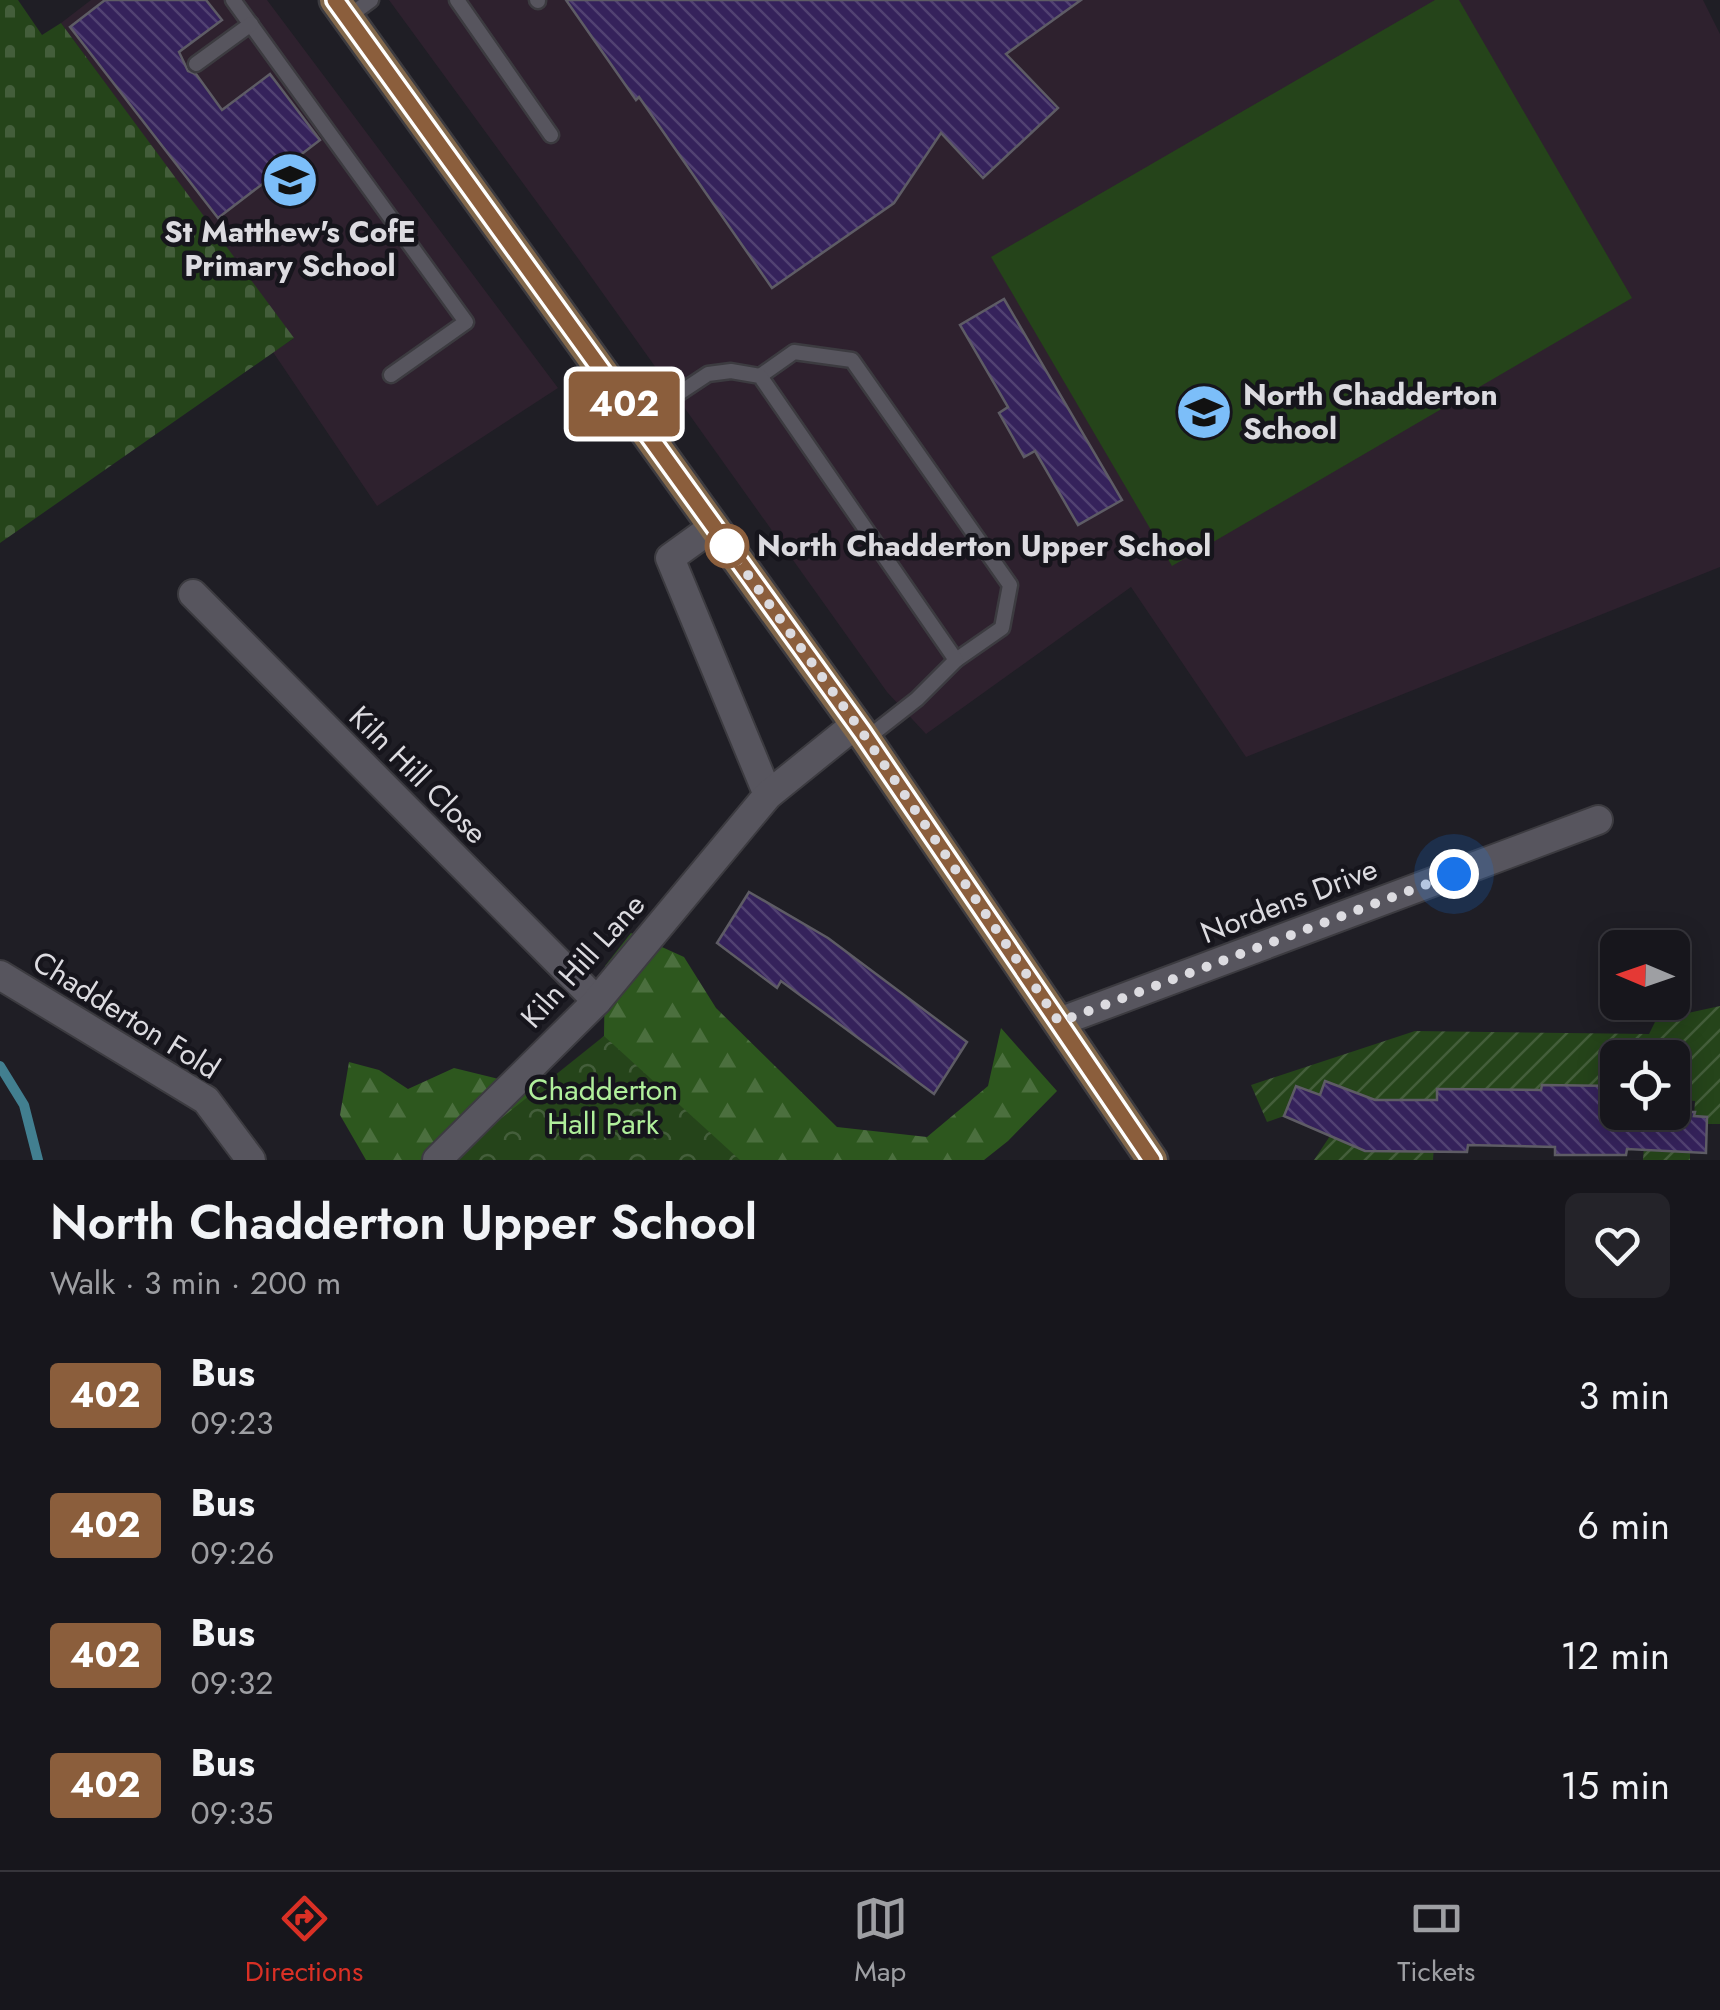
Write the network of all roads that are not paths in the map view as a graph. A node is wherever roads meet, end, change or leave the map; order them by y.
1 (233, 0) edge
2 (457, 0) edge
3 (351, 6) edge
4 (251, 24) junction
5 (196, 64) dead end
6 (551, 135) dead end
7 (391, 375) dead end
8 (760, 376) junction
9 (636, 421) junction
10 (712, 526) junction
11 (193, 594) dead end
12 (956, 660) junction
13 (861, 732) junction
14 (768, 794) junction
15 (1598, 820) dead end
16 (0, 975) edge
17 (597, 1002) junction
18 (1059, 1022) junction
19 (251, 1160) edge
20 (437, 1160) edge
21 (1152, 1160) edge

1 - 4 lane
2 - 6 lane
3 - 9 main road
4 - 5 lane
4 - 7 lane
8 - 9 lane
8 - 12 lane
8 - 12 lane
9 - 10 main road
10 - 13 main road
10 - 14 street
11 - 17 street, Kiln Hill Close
12 - 13 lane
13 - 14 street, Kiln Hill Lane
13 - 18 main road
14 - 17 street, Kiln Hill Lane
15 - 18 street, Nordens Drive
16 - 19 street, Chadderton Fold
17 - 20 street, Kiln Hill Lane
18 - 21 main road

